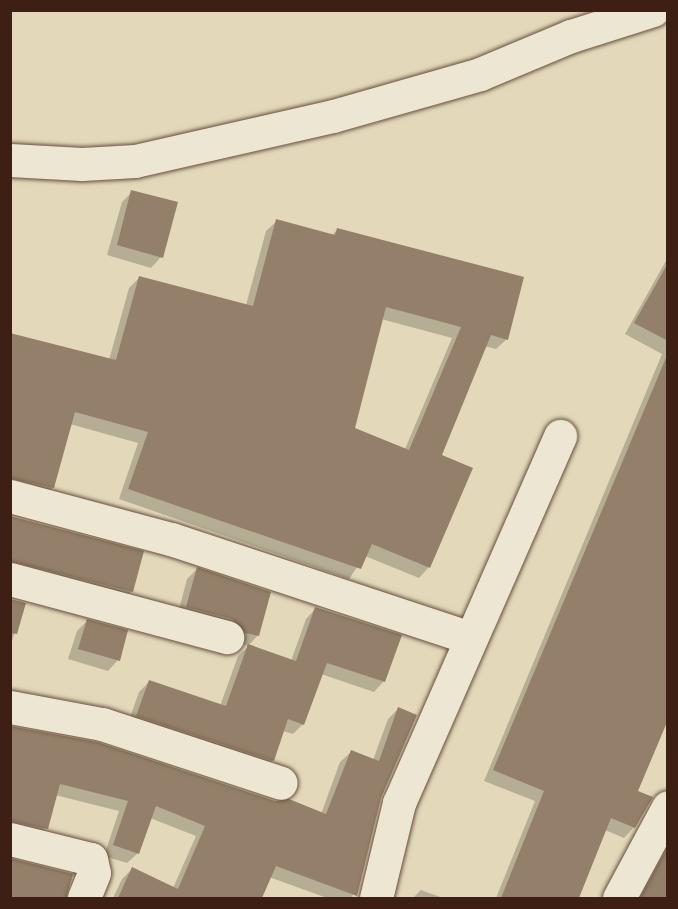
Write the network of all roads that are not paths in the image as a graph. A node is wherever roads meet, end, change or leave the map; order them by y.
1 (653, 10) edge
2 (10, 160) edge
3 (560, 436) dead end
4 (10, 496) edge
5 (10, 579) edge
6 (227, 637) dead end
7 (470, 638) junction
8 (10, 707) edge
9 (281, 783) dead end
10 (668, 807) edge
11 (10, 839) edge
12 (84, 898) edge
13 (376, 898) edge
14 (619, 898) edge

1 - 2 street
3 - 7 street
4 - 7 street
5 - 6 street
7 - 13 street
8 - 9 street
10 - 14 street
11 - 12 street

